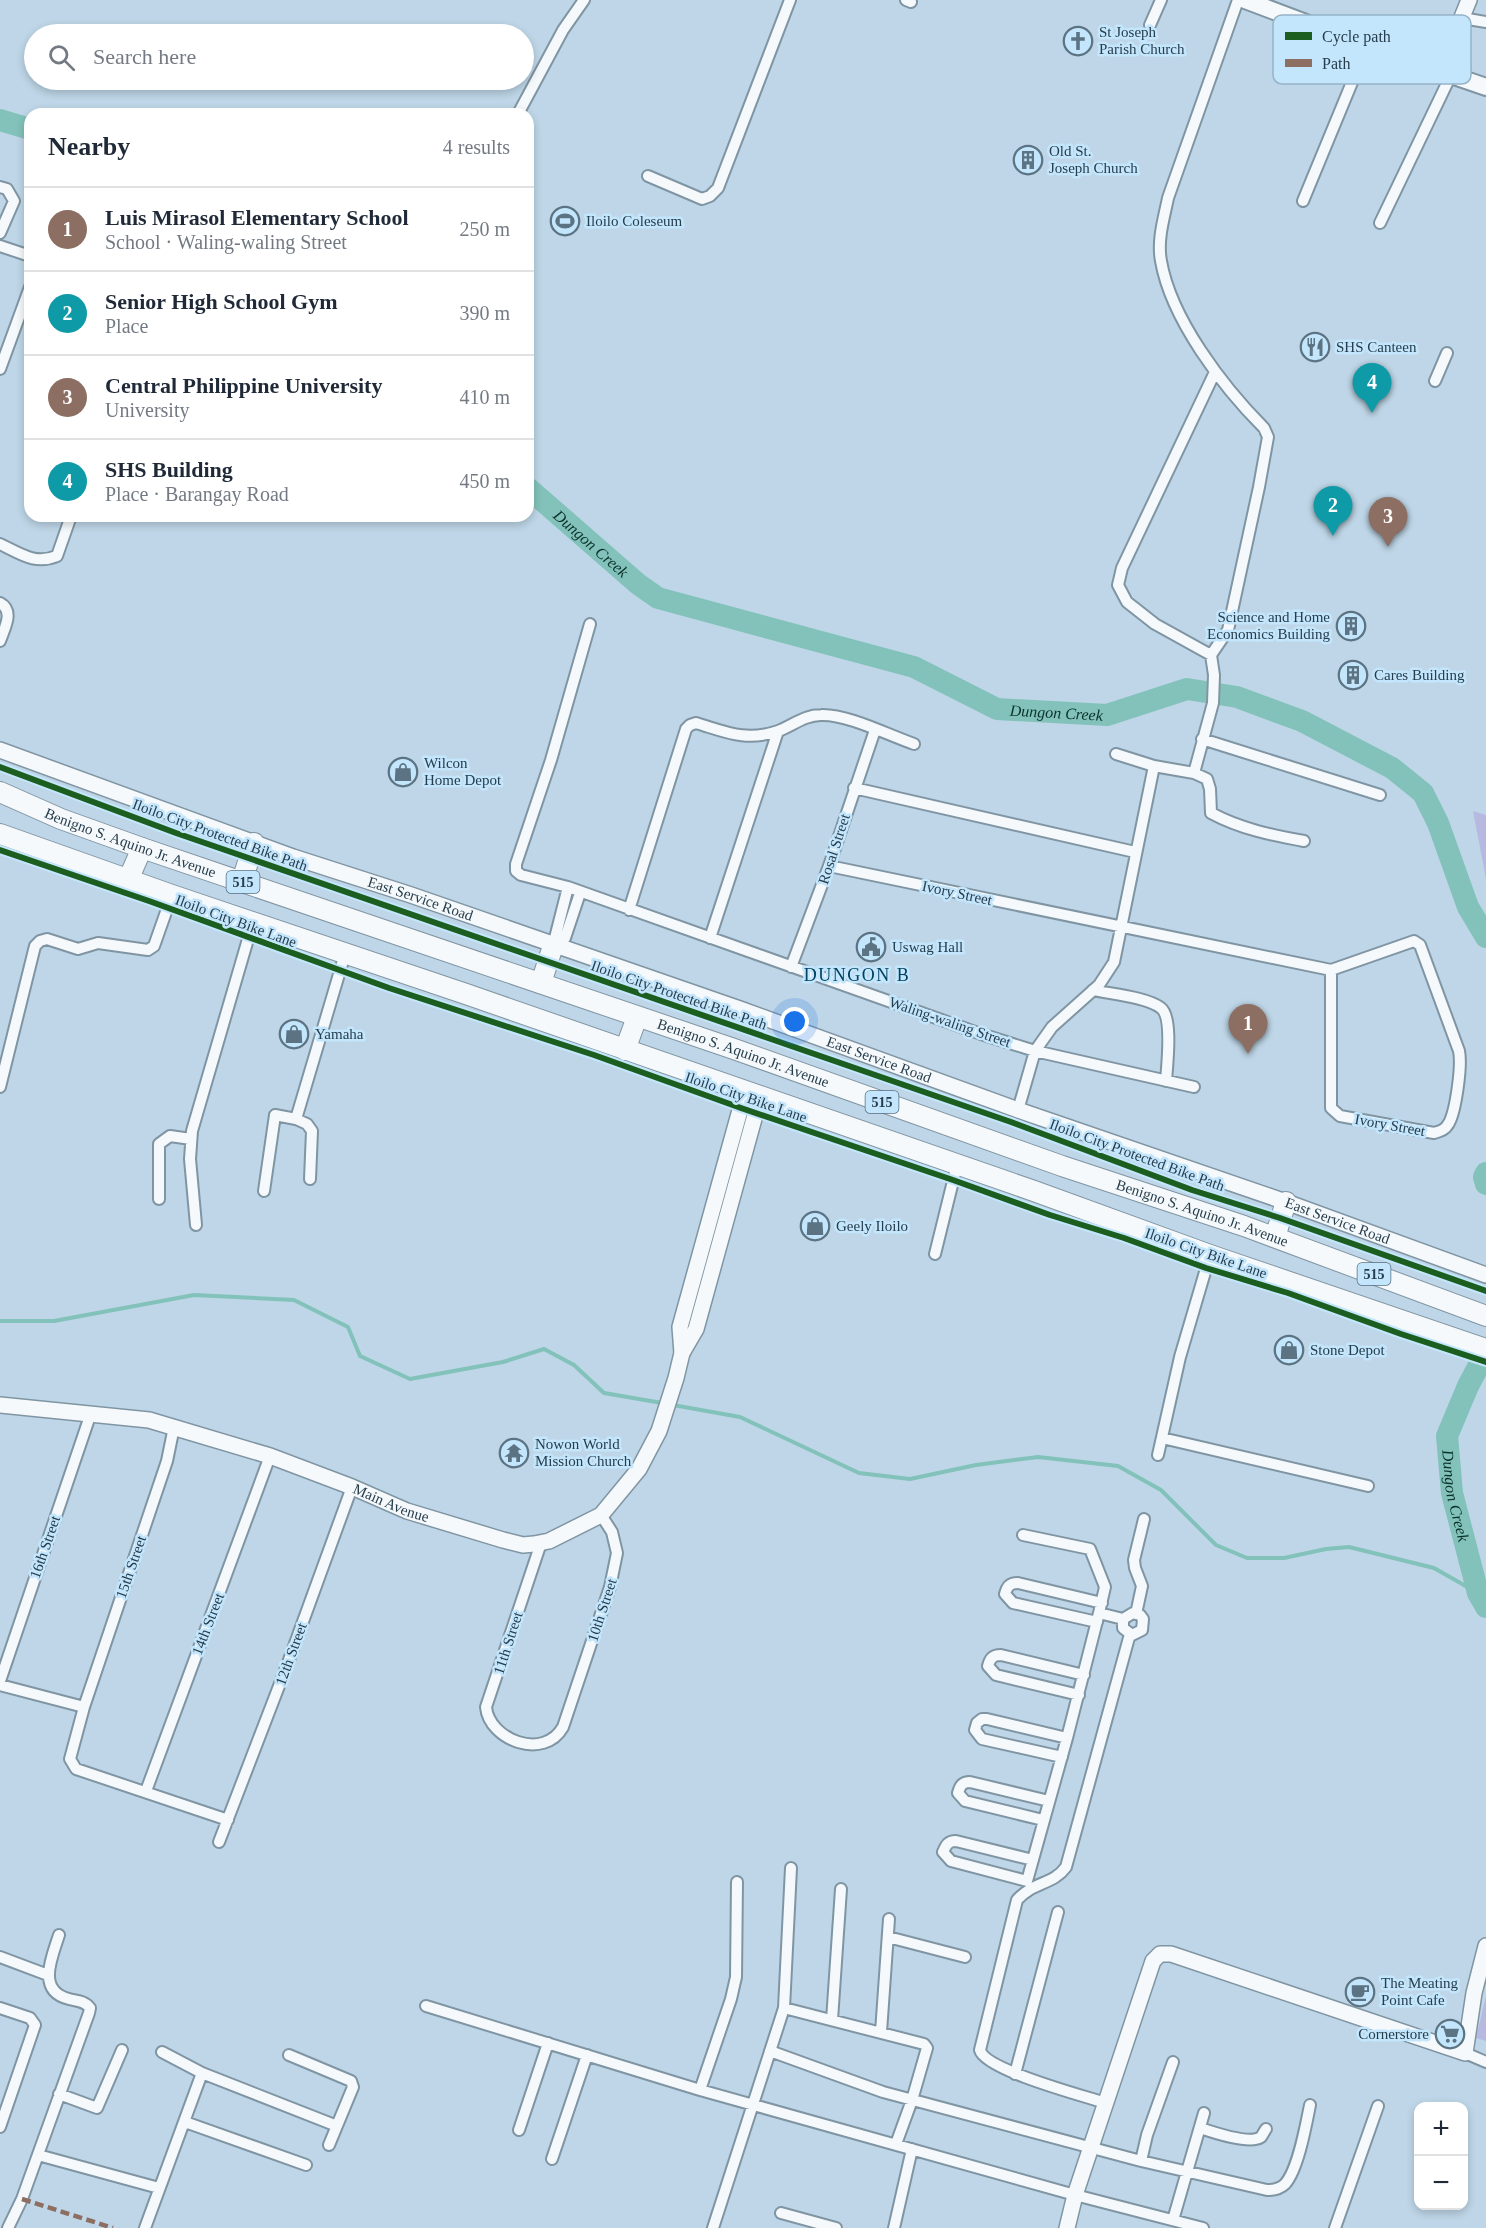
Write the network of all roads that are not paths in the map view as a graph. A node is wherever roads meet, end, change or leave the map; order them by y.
1 (584, 0) edge
2 (790, 0) edge
3 (1161, 0) edge
4 (1238, 0) edge
5 (1245, 0) edge
6 (1468, 0) edge
7 (1285, 15) edge
8 (1463, 15) edge
9 (1471, 20) edge
10 (1486, 22) edge
11 (1150, 25) dead end
12 (1471, 82) edge
13 (534, 84) edge
14 (1351, 84) edge
15 (1440, 84) edge
16 (1486, 87) edge
17 (531, 90) edge
18 (521, 108) edge
19 (648, 177) dead end
20 (0, 187) edge
21 (1303, 201) dead end
22 (1380, 223) dead end
23 (0, 233) edge
24 (0, 246) edge
25 (24, 254) edge
26 (24, 303) edge
27 (1447, 353) dead end
28 (0, 369) edge
29 (1215, 372) junction
30 (1435, 381) dead end
31 (69, 522) edge
32 (0, 544) edge
33 (0, 603) edge
34 (590, 624) dead end
35 (0, 641) edge
36 (1211, 655) junction
37 (875, 730) junction
38 (778, 731) junction
39 (1202, 739) junction
40 (914, 744) dead end
41 (0, 750) edge
42 (1116, 754) dead end
43 (1154, 766) junction
44 (1194, 773) junction
45 (854, 788) junction
46 (0, 792) edge
47 (1380, 795) dead end
48 (0, 834) edge
49 (1304, 842) dead end
50 (254, 843) junction
51 (142, 848) junction
52 (1135, 852) junction
53 (829, 866) junction
54 (128, 879) junction
55 (242, 882) junction
56 (568, 887) junction
57 (580, 892) junction
58 (172, 895) junction
59 (629, 910) junction
60 (253, 922) junction
61 (1120, 927) junction
62 (710, 938) junction
63 (553, 946) junction
64 (345, 954) junction
65 (791, 967) junction
66 (1331, 970) junction
67 (541, 983) junction
68 (1093, 990) junction
69 (637, 1017) junction
70 (625, 1050) junction
71 (1035, 1051) junction
72 (1166, 1081) junction
73 (0, 1087) edge
74 (1194, 1087) dead end
75 (753, 1095) junction
76 (1018, 1110) junction
77 (296, 1119) junction
78 (191, 1139) junction
79 (1048, 1161) junction
80 (957, 1165) junction
81 (310, 1179) dead end
82 (264, 1191) dead end
83 (1034, 1191) junction
84 (159, 1199) dead end
85 (1286, 1202) junction
86 (196, 1225) dead end
87 (1275, 1237) junction
88 (935, 1254) dead end
89 (1210, 1255) junction
90 (1486, 1275) edge
91 (1480, 1314) edge
92 (1486, 1349) edge
93 (1, 1409) edge
94 (92, 1413) junction
95 (174, 1427) junction
96 (1162, 1438) junction
97 (1158, 1455) dead end
98 (270, 1456) junction
99 (1368, 1486) dead end
100 (352, 1487) junction
101 (601, 1515) junction
102 (1144, 1520) dead end
103 (1023, 1535) dead end
104 (541, 1543) junction
105 (1099, 1613) junction
106 (1136, 1614) junction
107 (1123, 1618) junction
108 (1130, 1634) junction
109 (1084, 1675) junction
110 (0, 1683) edge
111 (1079, 1695) junction
112 (84, 1707) junction
113 (507, 1737) joint
114 (1067, 1738) junction
115 (1062, 1757) junction
116 (146, 1791) junction
117 (1049, 1801) junction
118 (228, 1820) junction
119 (1043, 1820) junction
120 (219, 1842) dead end
121 (1033, 1860) junction
122 (791, 1868) dead end
123 (737, 1882) dead end
124 (842, 1889) dead end
125 (1058, 1912) dead end
126 (889, 1918) dead end
127 (59, 1935) dead end
128 (888, 1937) junction
129 (1486, 1946) edge
130 (0, 1957) edge
131 (965, 1957) dead end
132 (48, 1975) junction
133 (426, 2006) dead end
134 (0, 2008) edge
135 (784, 2008) junction
136 (832, 2020) junction
137 (881, 2032) junction
138 (548, 2043) junction
139 (122, 2050) dead end
140 (770, 2051) junction
141 (162, 2052) dead end
142 (1465, 2053) junction
143 (289, 2055) dead end
144 (587, 2055) junction
145 (1173, 2062) dead end
146 (1486, 2062) edge
147 (202, 2073) junction
148 (1015, 2074) junction
149 (700, 2090) junction
150 (59, 2094) junction
151 (912, 2100) junction
152 (753, 2103) junction
153 (1106, 2103) junction
154 (1310, 2105) dead end
155 (1378, 2106) dead end
156 (1204, 2113) dead end
157 (185, 2121) junction
158 (337, 2126) junction
159 (0, 2127) edge
160 (1200, 2128) junction
161 (1266, 2129) dead end
162 (519, 2130) dead end
163 (896, 2144) junction
164 (329, 2145) dead end
165 (1090, 2148) junction
166 (912, 2149) junction
167 (38, 2155) junction
168 (552, 2159) dead end
169 (1141, 2161) junction
170 (306, 2165) dead end
171 (1188, 2173) junction
172 (159, 2188) junction
173 (1075, 2195) junction
174 (781, 2213) dead end
175 (1173, 2220) junction
176 (8, 2228) edge
177 (145, 2228) edge
178 (712, 2228) edge
179 (836, 2228) edge
180 (894, 2228) edge
181 (1067, 2228) edge
182 (1203, 2228) edge
183 (1335, 2228) edge

1 - 13 street
2 - 19 street
3 - 11 street
4 - 29 street
5 - 7 main road
6 - 8 street
9 - 10 street
12 - 16 main road
14 - 21 street
15 - 22 street
17 - 18 street
20 - 23 street
24 - 25 street
26 - 28 street
27 - 30 street
29 - 36 street
29 - 36 street
31 - 32 street
33 - 35 street
34 - 56 street, Waling-waling Street
36 - 39 street
37 - 38 street
37 - 40 street
37 - 45 street, Rosal Street
38 - 59 street
38 - 62 street
39 - 44 street
39 - 47 street
41 - 50 street, East Service Road
42 - 43 street
43 - 44 street
43 - 52 street
44 - 49 street
45 - 52 street
45 - 53 street, Rosal Street
46 - 51 highway, Benigno S. Aquino Jr. Avenue / 515
48 - 54 highway, 515
50 - 55 highway
50 - 63 street, East Service Road
51 - 54 highway
51 - 55 highway, Benigno S. Aquino Jr. Avenue / 515
52 - 61 street
53 - 61 street, Ivory Street
53 - 65 street, Rosal Street
54 - 58 highway, 515
55 - 67 highway, Benigno S. Aquino Jr. Avenue / 515
56 - 57 street, Waling-waling Street
56 - 63 street
57 - 59 street, Waling-waling Street
57 - 63 street
58 - 60 highway, 515
58 - 73 street
59 - 62 street, Waling-waling Street
60 - 64 highway, 515
60 - 78 street
61 - 66 street, Ivory Street
61 - 68 street
62 - 65 street, Waling-waling Street
63 - 67 highway
63 - 76 street, East Service Road
64 - 70 highway, 515
64 - 77 street
65 - 71 street, Waling-waling Street
66 - 66 street, Ivory Street
67 - 69 highway, Benigno S. Aquino Jr. Avenue / 515
68 - 71 street
68 - 72 street
69 - 70 highway
69 - 79 highway, Benigno S. Aquino Jr. Avenue / 515
70 - 75 highway, 515
71 - 72 street, Waling-waling Street
71 - 76 street
72 - 74 street, Waling-waling Street
75 - 80 highway, 515
75 - 101 street, Main Avenue
76 - 85 street, East Service Road
77 - 81 street
77 - 82 street
78 - 84 street
78 - 86 street
79 - 83 highway
79 - 87 highway, Benigno S. Aquino Jr. Avenue / 515
80 - 83 highway, 515
80 - 88 street
83 - 89 highway, 515
85 - 87 highway
85 - 90 street, East Service Road
87 - 91 highway, Benigno S. Aquino Jr. Avenue / 515
89 - 92 highway, 515
89 - 96 street
93 - 94 street, Main Avenue
94 - 95 street, Main Avenue
94 - 110 street, 16th Street
95 - 98 street, Main Avenue
95 - 112 street, 15th Street
96 - 97 street
96 - 99 street
98 - 100 street, Main Avenue
98 - 116 street, 14th Street
100 - 104 street, Main Avenue
100 - 118 street, 12th Street
101 - 104 street, Main Avenue
101 - 113 street, 10th Street
102 - 106 street
103 - 105 street
104 - 113 street, 11th Street
105 - 105 street
105 - 107 street
105 - 109 street
106 - 107 street
106 - 108 street
107 - 108 street
108 - 148 street
109 - 111 street
109 - 111 street
110 - 112 street
111 - 114 street
112 - 116 street, 15th Street
114 - 115 street
114 - 115 street
115 - 117 street
116 - 118 street
117 - 119 street
117 - 119 street
118 - 120 street, 12th Street
119 - 121 street
121 - 121 street
122 - 135 street
123 - 149 street
124 - 136 street
125 - 148 street
126 - 128 street
127 - 132 street
128 - 131 street
128 - 137 street
129 - 142 street
130 - 132 street
132 - 150 street
133 - 138 street
134 - 159 street
135 - 136 street
135 - 140 street
136 - 137 street
137 - 151 street
138 - 144 street
138 - 162 street
139 - 150 street
140 - 151 street
140 - 152 street
141 - 147 street
142 - 146 street
142 - 153 street
143 - 158 street
144 - 149 street
144 - 168 street
145 - 169 street
147 - 157 street
147 - 158 street
148 - 153 street
149 - 152 street
150 - 167 street
151 - 163 street
151 - 165 street
152 - 163 street
152 - 178 street
153 - 165 street
154 - 171 street
155 - 183 street
156 - 160 street
157 - 170 street
157 - 172 street
158 - 164 street
160 - 161 street
160 - 171 street
163 - 166 street
165 - 169 street
165 - 173 street
166 - 173 street
166 - 180 street
167 - 172 street
167 - 176 street
169 - 171 street
171 - 175 street
172 - 177 street
173 - 175 street
173 - 181 street
174 - 179 street
175 - 182 street

